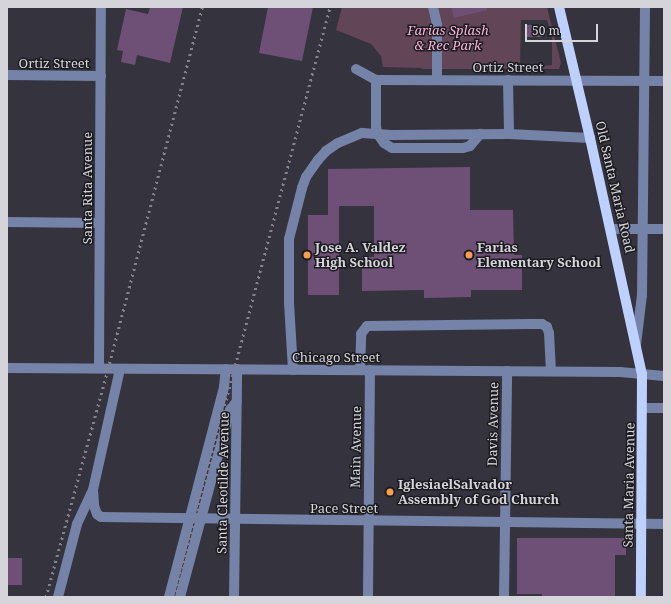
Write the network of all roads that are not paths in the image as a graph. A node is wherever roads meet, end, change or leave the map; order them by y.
1 (101, 7) edge
2 (433, 7) edge
3 (559, 7) edge
4 (645, 7) edge
5 (356, 69) dead end
6 (7, 76) edge
7 (100, 76) junction
8 (376, 80) junction
9 (437, 80) junction
10 (508, 80) junction
11 (577, 80) junction
12 (644, 81) junction
13 (664, 81) edge
14 (377, 134) junction
15 (480, 134) junction
16 (509, 134) junction
17 (590, 138) junction
18 (7, 222) edge
19 (99, 223) junction
20 (611, 229) junction
21 (643, 229) junction
22 (664, 229) edge
23 (636, 345) junction
24 (7, 368) edge
25 (98, 368) junction
26 (120, 369) junction
27 (226, 369) junction
28 (237, 369) junction
29 (293, 370) junction
30 (365, 370) junction
31 (507, 371) junction
32 (551, 371) junction
33 (642, 374) junction
34 (664, 376) edge
35 (237, 401) junction
36 (642, 408) junction
37 (664, 408) edge
38 (93, 490) junction
39 (195, 519) junction
40 (235, 520) junction
41 (369, 521) junction
42 (505, 522) junction
43 (641, 523) junction
44 (664, 524) edge
45 (58, 597) edge
46 (169, 597) edge
47 (180, 597) edge
48 (234, 597) edge
49 (368, 597) edge
50 (504, 597) edge
51 (641, 597) edge

1 - 7 street, Santa Rita Avenue
2 - 9 street
3 - 11 main road, Old Santa Maria Road
4 - 12 street
5 - 8 street, Ortiz Street
6 - 7 street, Ortiz Street
7 - 19 street, Santa Rita Avenue
8 - 9 street, Ortiz Street
8 - 14 street
9 - 10 street, Ortiz Street
10 - 11 street, Ortiz Street
10 - 16 street
11 - 12 street, Ortiz Street
11 - 17 main road, Old Santa Maria Road
12 - 13 street, Ortiz Street
12 - 21 street
14 - 15 street
14 - 15 street
14 - 29 street
15 - 16 street
16 - 17 street
17 - 20 main road, Old Santa Maria Road
18 - 19 street
19 - 25 street, Santa Rita Avenue
20 - 21 street
20 - 23 main road, Old Santa Maria Road
21 - 22 street
21 - 23 street
23 - 33 main road, Old Santa Maria Road
24 - 25 street, Chicago Street
25 - 26 street, Chicago Street
26 - 27 street, Chicago Street
26 - 38 street
27 - 28 street, Chicago Street
27 - 39 street
28 - 29 street, Chicago Street
28 - 35 street, Santa Cleotilde Avenue
29 - 30 street, Chicago Street
30 - 31 street, Chicago Street
30 - 32 street, Main Avenue
30 - 41 street, Main Avenue
31 - 32 street, Chicago Street
31 - 42 street, Davis Avenue
32 - 33 street, Chicago Street
33 - 34 street, Chicago Street
33 - 36 main road, Santa Maria Avenue
35 - 39 street
35 - 40 street, Santa Cleotilde Avenue
36 - 37 street
36 - 43 main road, Santa Maria Avenue
38 - 39 street, Pace Street
38 - 45 street
39 - 40 street, Pace Street
39 - 46 street
39 - 47 street
40 - 41 street, Pace Street
40 - 48 street, Santa Cleotilde Avenue
41 - 42 street, Pace Street
41 - 49 street, Main Avenue
42 - 43 street, Pace Street
42 - 50 street, Davis Avenue
43 - 44 street, Pace Street
43 - 51 main road, Santa Maria Avenue

